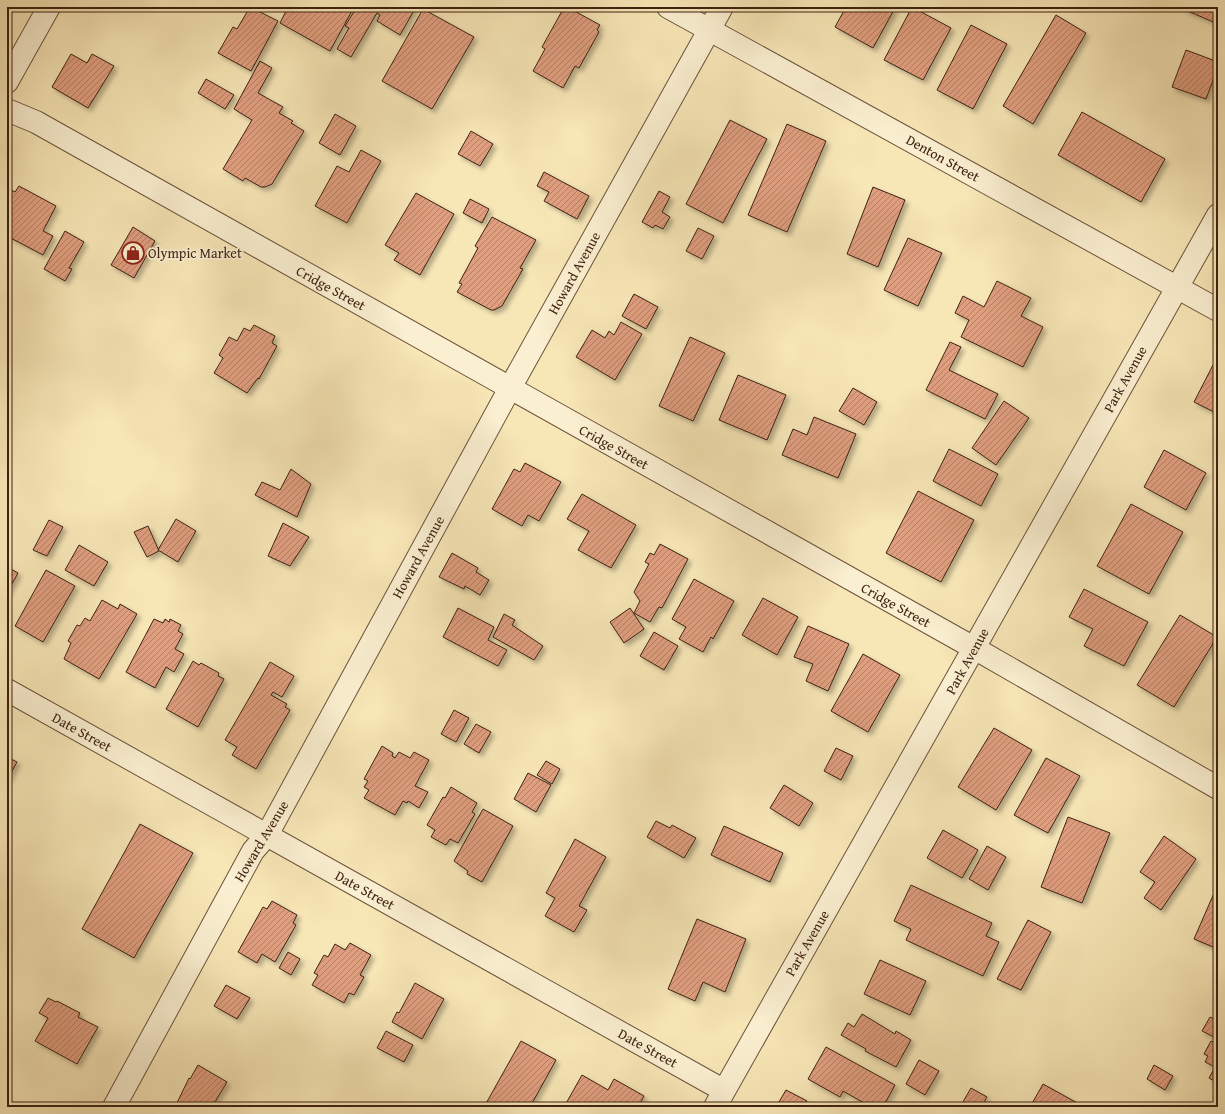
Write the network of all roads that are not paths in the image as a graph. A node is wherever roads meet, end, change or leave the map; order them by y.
1 (49, 7) edge
2 (668, 7) edge
3 (722, 7) edge
4 (709, 30) junction
5 (7, 82) edge
6 (7, 110) edge
7 (1218, 215) edge
8 (1177, 287) junction
9 (1218, 310) edge
10 (510, 388) junction
11 (974, 648) junction
12 (7, 690) edge
13 (1218, 788) edge
14 (267, 835) junction
15 (719, 1099) edge
16 (114, 1107) edge

1 - 5 street
2 - 4 street, Denton Street
3 - 4 street, Howard Avenue
4 - 8 street, Denton Street
4 - 10 street, Howard Avenue
6 - 10 street, Cridge Street
7 - 8 street, Park Avenue
8 - 9 street, Denton Street
8 - 11 street, Park Avenue
10 - 11 street, Cridge Street
10 - 14 street, Howard Avenue
11 - 13 street, Cridge Street
11 - 15 street, Park Avenue
12 - 14 street, Date Street
14 - 15 street, Date Street
14 - 16 street, Howard Avenue

